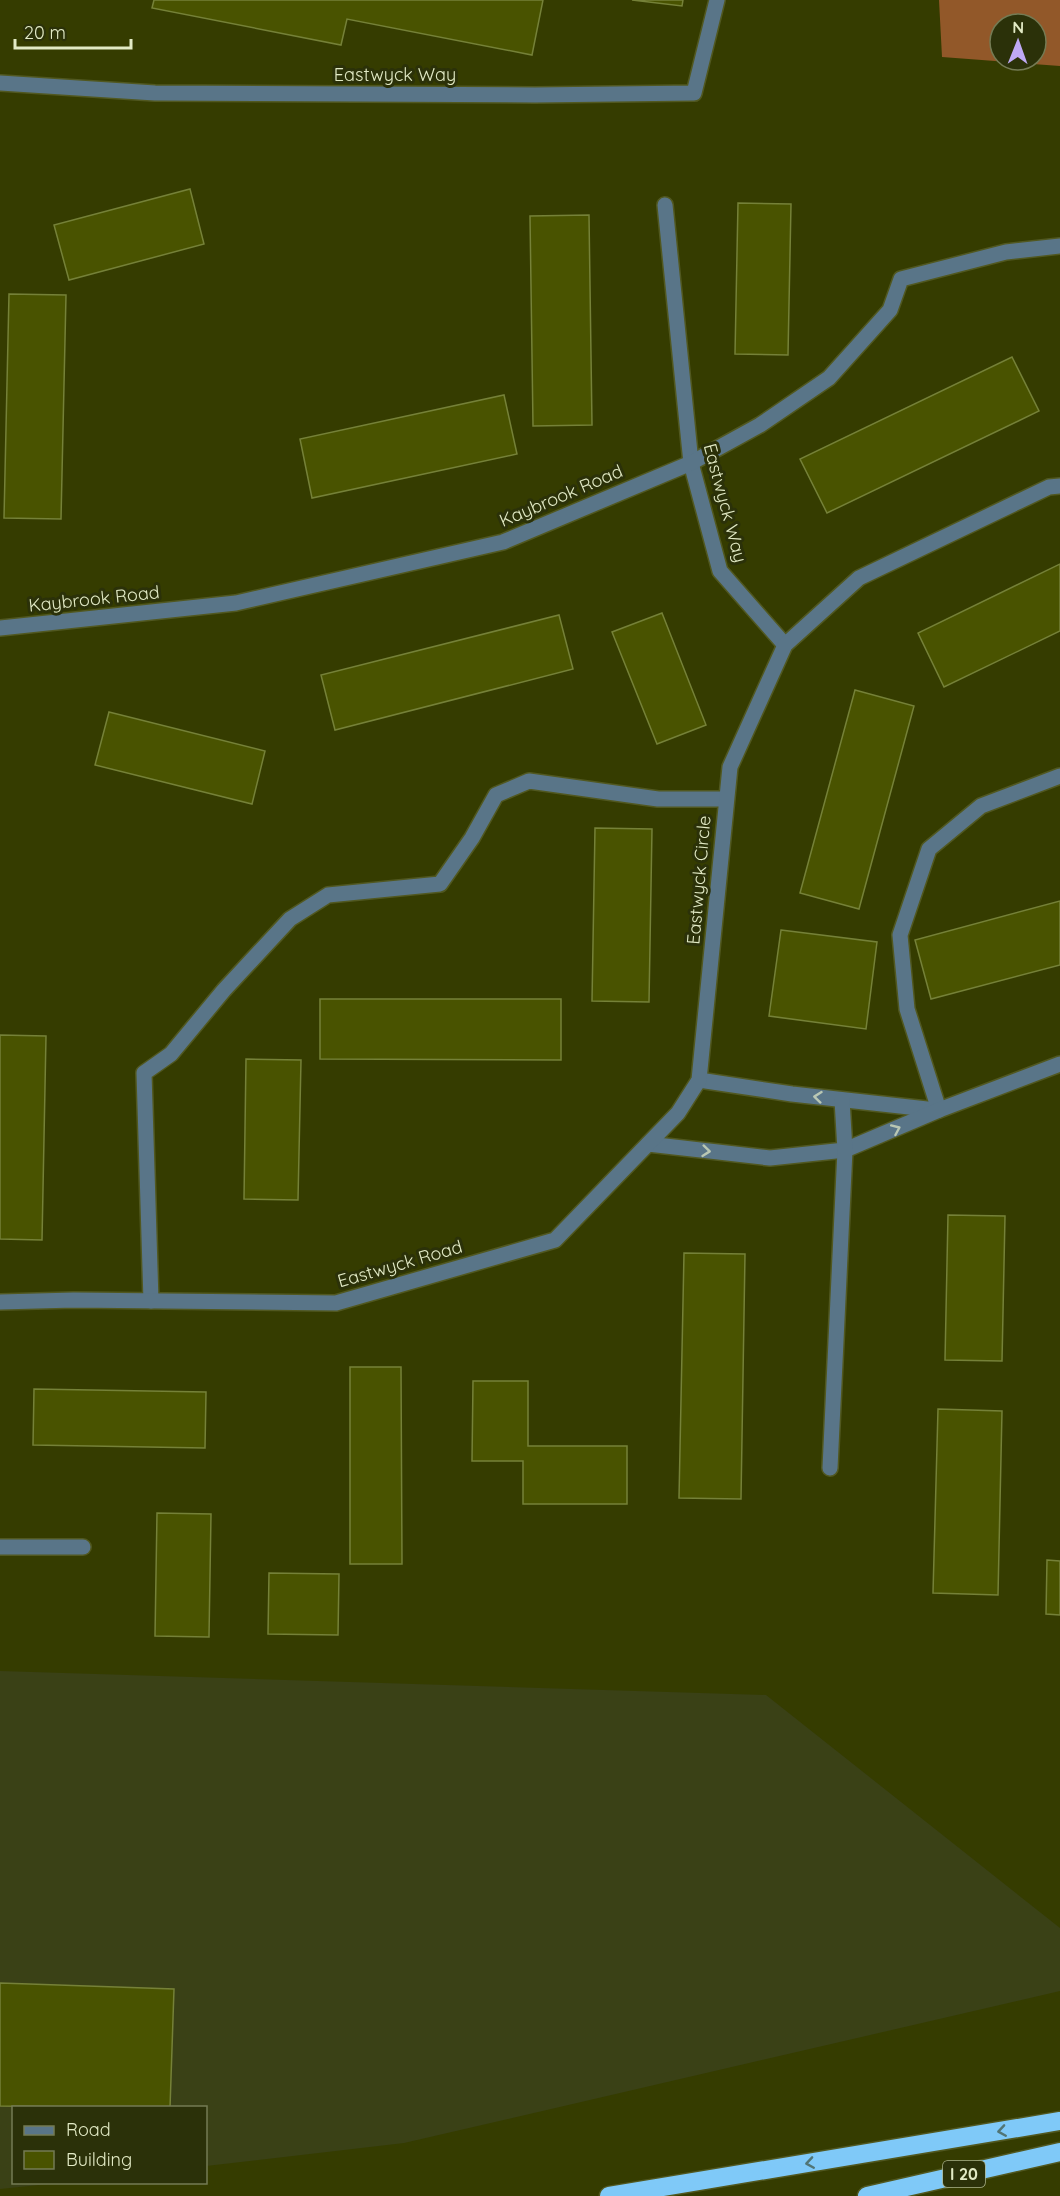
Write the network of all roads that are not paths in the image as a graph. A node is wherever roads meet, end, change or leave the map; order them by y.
1 (717, 0) edge
2 (0, 83) edge
3 (665, 205) dead end
4 (1060, 246) edge
5 (691, 463) junction
6 (1060, 486) edge
7 (0, 628) edge
8 (785, 645) junction
9 (1060, 776) edge
10 (726, 799) junction
11 (1060, 1064) edge
12 (699, 1080) junction
13 (842, 1100) junction
14 (939, 1110) junction
15 (648, 1144) junction
16 (845, 1150) junction
17 (151, 1301) junction
18 (0, 1302) edge
19 (830, 1468) dead end
20 (0, 1547) edge
21 (83, 1547) dead end
22 (1060, 2121) edge
23 (1060, 2152) edge
24 (609, 2196) edge
25 (867, 2196) edge

1 - 2 street, Eastwyck Way
3 - 5 street, Eastwyck Way
4 - 5 street, Kaybrook Road
5 - 7 street, Kaybrook Road
5 - 8 street, Eastwyck Way
6 - 8 street, Eastwyck Circle
8 - 10 street, Eastwyck Circle
9 - 14 street
10 - 12 street, Eastwyck Circle
10 - 17 street
11 - 14 street
13 -> 12 street
12 - 15 street, Eastwyck Road
13 - 14 street
13 - 16 street
16 -> 14 street
15 -> 16 street
15 - 17 street, Eastwyck Road
16 - 19 street
17 - 18 street, Eastwyck Road
20 - 21 street
22 -> 24 highway
23 - 25 highway, I 20

